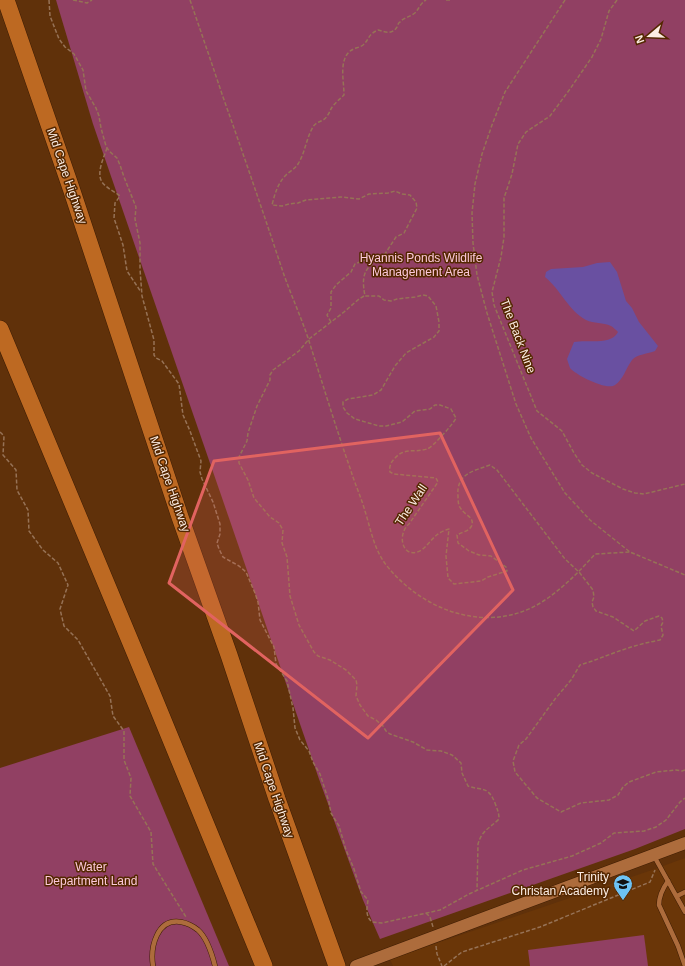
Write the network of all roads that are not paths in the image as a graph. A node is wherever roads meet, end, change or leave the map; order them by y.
1 (6, 0) edge
2 (0, 329) edge
3 (685, 843) edge
4 (655, 859) junction
5 (668, 881) junction
6 (685, 892) edge
7 (676, 896) junction
8 (685, 912) edge
9 (152, 966) edge
10 (215, 966) edge
11 (264, 966) edge
12 (337, 966) edge
13 (356, 966) edge
14 (684, 966) edge

1 - 12 highway, Mid Cape Highway
2 - 11 highway
3 - 4 street
4 - 5 lane
4 - 13 street
5 - 7 lane
5 - 14 lane
6 - 7 lane
7 - 8 lane
9 - 10 lane

